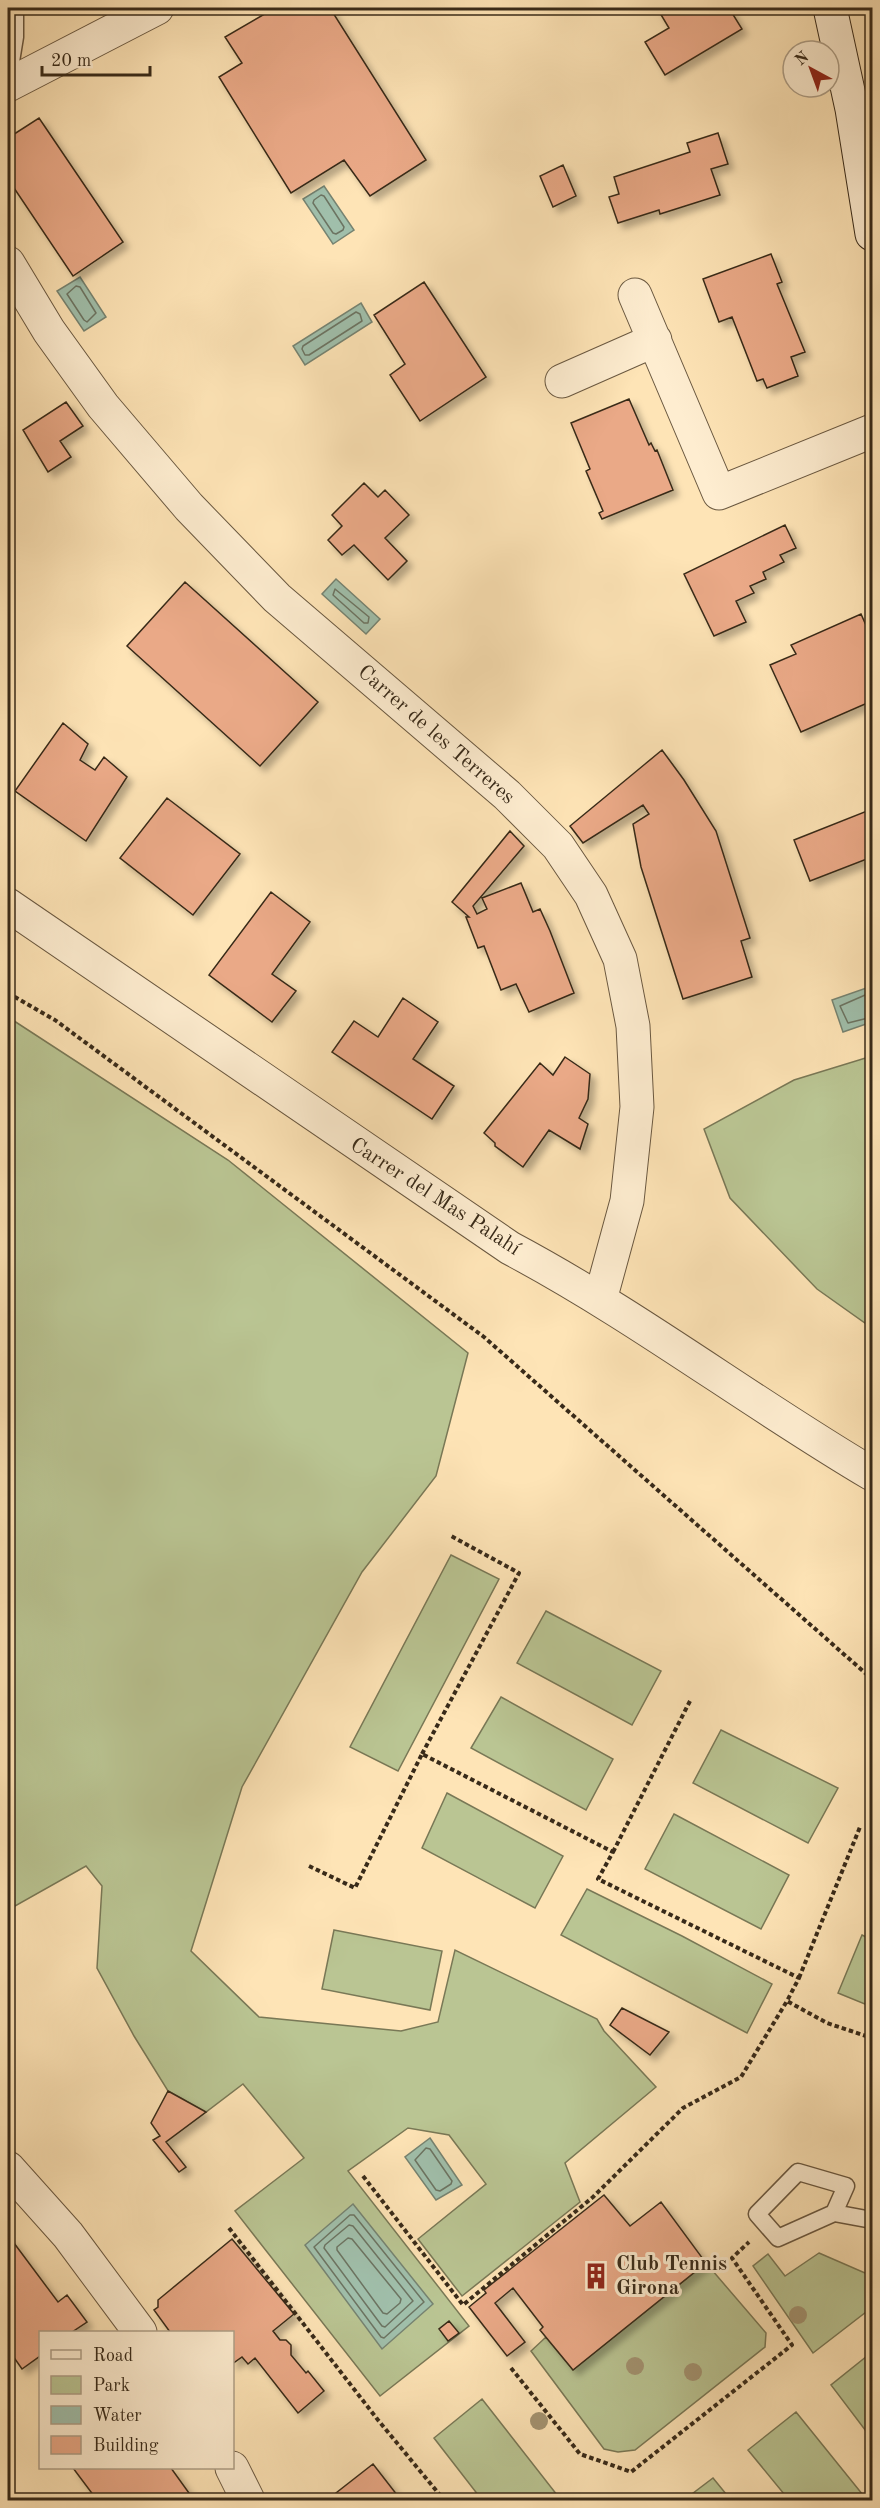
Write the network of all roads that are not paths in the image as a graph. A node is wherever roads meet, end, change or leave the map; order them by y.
1 (15, 8) edge
2 (157, 8) edge
3 (830, 8) edge
4 (8, 80) edge
5 (8, 85) edge
6 (873, 234) edge
7 (8, 263) edge
8 (635, 295) dead end
9 (655, 340) junction
10 (562, 381) dead end
11 (873, 431) edge
12 (8, 905) edge
13 (600, 1300) junction
14 (873, 1474) edge
15 (8, 2168) edge
16 (834, 2213) junction
17 (873, 2220) edge
18 (139, 2331) edge
19 (232, 2469) edge
20 (248, 2500) edge

1 - 4 lane
2 - 5 street
3 - 6 street
7 - 13 street, Carrer de les Terreres
8 - 9 street
9 - 10 street
9 - 11 street
12 - 13 street, Carrer del Mas Palahí
13 - 14 street, Carrer del Mas Palahí
15 - 18 street
16 - 16 lane
16 - 17 lane
19 - 20 street

